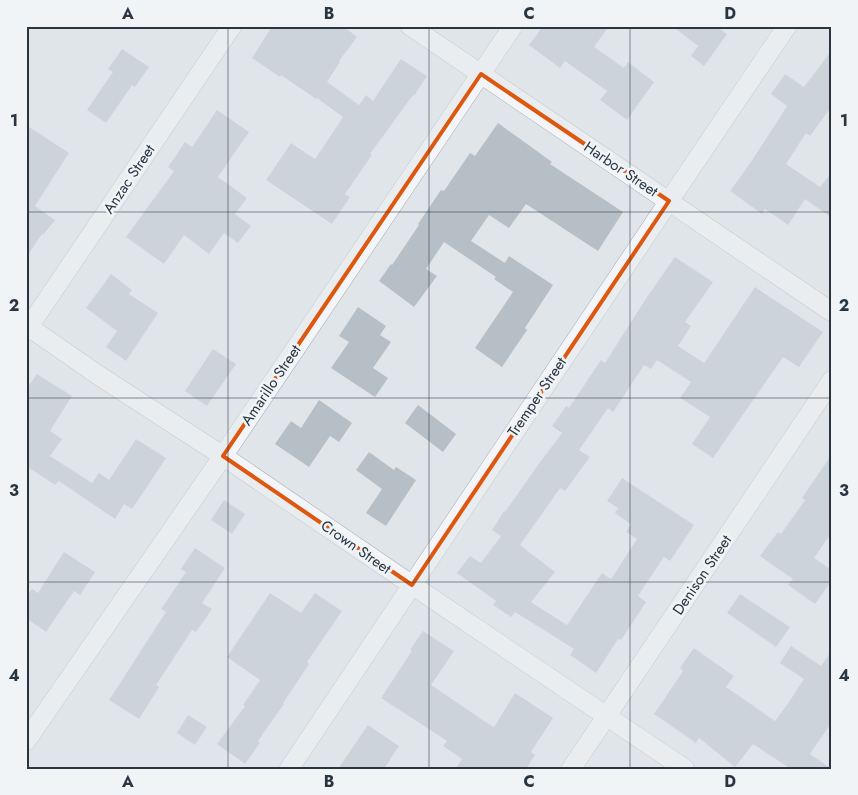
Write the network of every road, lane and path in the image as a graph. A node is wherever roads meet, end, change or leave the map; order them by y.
1 (232, 26) edge
2 (410, 26) edge
3 (513, 26) edge
4 (787, 26) edge
5 (481, 74) junction
6 (669, 201) junction
7 (832, 312) edge
8 (27, 327) edge
9 (832, 380) edge
10 (223, 456) junction
11 (412, 585) junction
12 (607, 717) junction
13 (26, 742) edge
14 (289, 769) edge
15 (571, 769) edge
16 (685, 769) edge

1 - 8 street, Anzac Street
2 - 5 street, Harbor Street
3 - 5 street, Amarillo Street
4 - 6 street, Tremper Street
5 - 6 street, Harbor Street
5 - 10 street, Amarillo Street
6 - 7 street, Harbor Street
6 - 11 street, Tremper Street
8 - 10 street, Crown Street
9 - 12 street, Denison Street
10 - 11 street, Crown Street
10 - 13 street, Amarillo Street
11 - 12 street, Crown Street
11 - 14 street, Tremper Street
12 - 15 street, Denison Street
12 - 16 street, Crown Street

